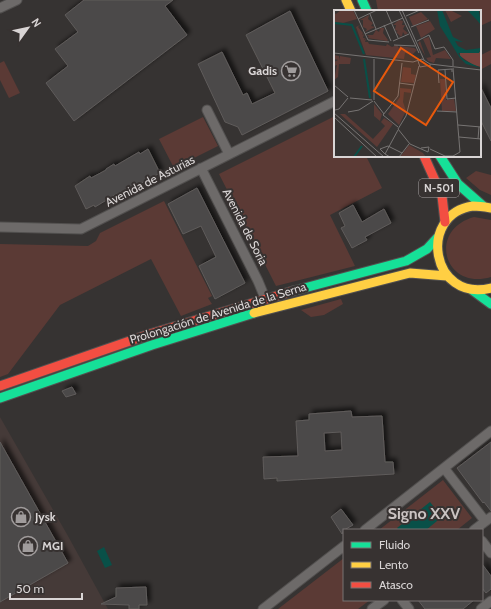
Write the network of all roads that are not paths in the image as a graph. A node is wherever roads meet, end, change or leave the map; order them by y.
1 (17, 0) edge
2 (346, 0) edge
3 (362, 0) edge
4 (0, 8) edge
5 (351, 10) edge
6 (367, 10) edge
7 (334, 102) edge
8 (206, 110) dead end
9 (229, 154) junction
10 (424, 157) edge
11 (441, 157) edge
12 (201, 168) junction
13 (487, 207) edge
14 (445, 222) junction
15 (0, 227) edge
16 (437, 238) junction
17 (447, 276) junction
18 (491, 288) edge
19 (472, 290) junction
20 (265, 298) junction
21 (491, 304) edge
22 (0, 386) edge
23 (0, 398) edge
24 (491, 431) edge
25 (444, 468) junction
26 (488, 519) edge
27 (366, 529) edge
28 (475, 529) edge
29 (483, 542) edge
30 (343, 547) edge
31 (491, 553) edge
32 (383, 601) edge
33 (403, 601) edge
34 (491, 601) edge
35 (263, 609) edge
36 (372, 609) edge
37 (409, 609) edge
38 (480, 609) edge

1 - 4 street
2 - 5 main road
3 - 6 main road
7 - 9 street, Avenida de Asturias
8 - 9 street
9 - 12 street, Avenida de Asturias
10 - 14 main road, N-501
11 - 13 main road, N-501
12 - 15 street, Avenida de Asturias
12 - 20 street, Avenida de Soria
13 - 14 main road, N-501
14 - 16 main road, N-501
16 - 17 main road, N-501
16 - 20 main road, Prolongación de Avenida de la Serna
17 - 19 main road, N-501
17 - 23 main road, Prolongación de Avenida de la Serna
18 - 19 main road
19 - 21 main road, N-501
20 - 22 main road, Prolongación de Avenida de la Serna
24 - 25 street
25 - 26 street
25 - 27 street
26 - 28 street
29 - 31 street
30 - 35 street
32 - 36 street
33 - 37 street
34 - 38 street

